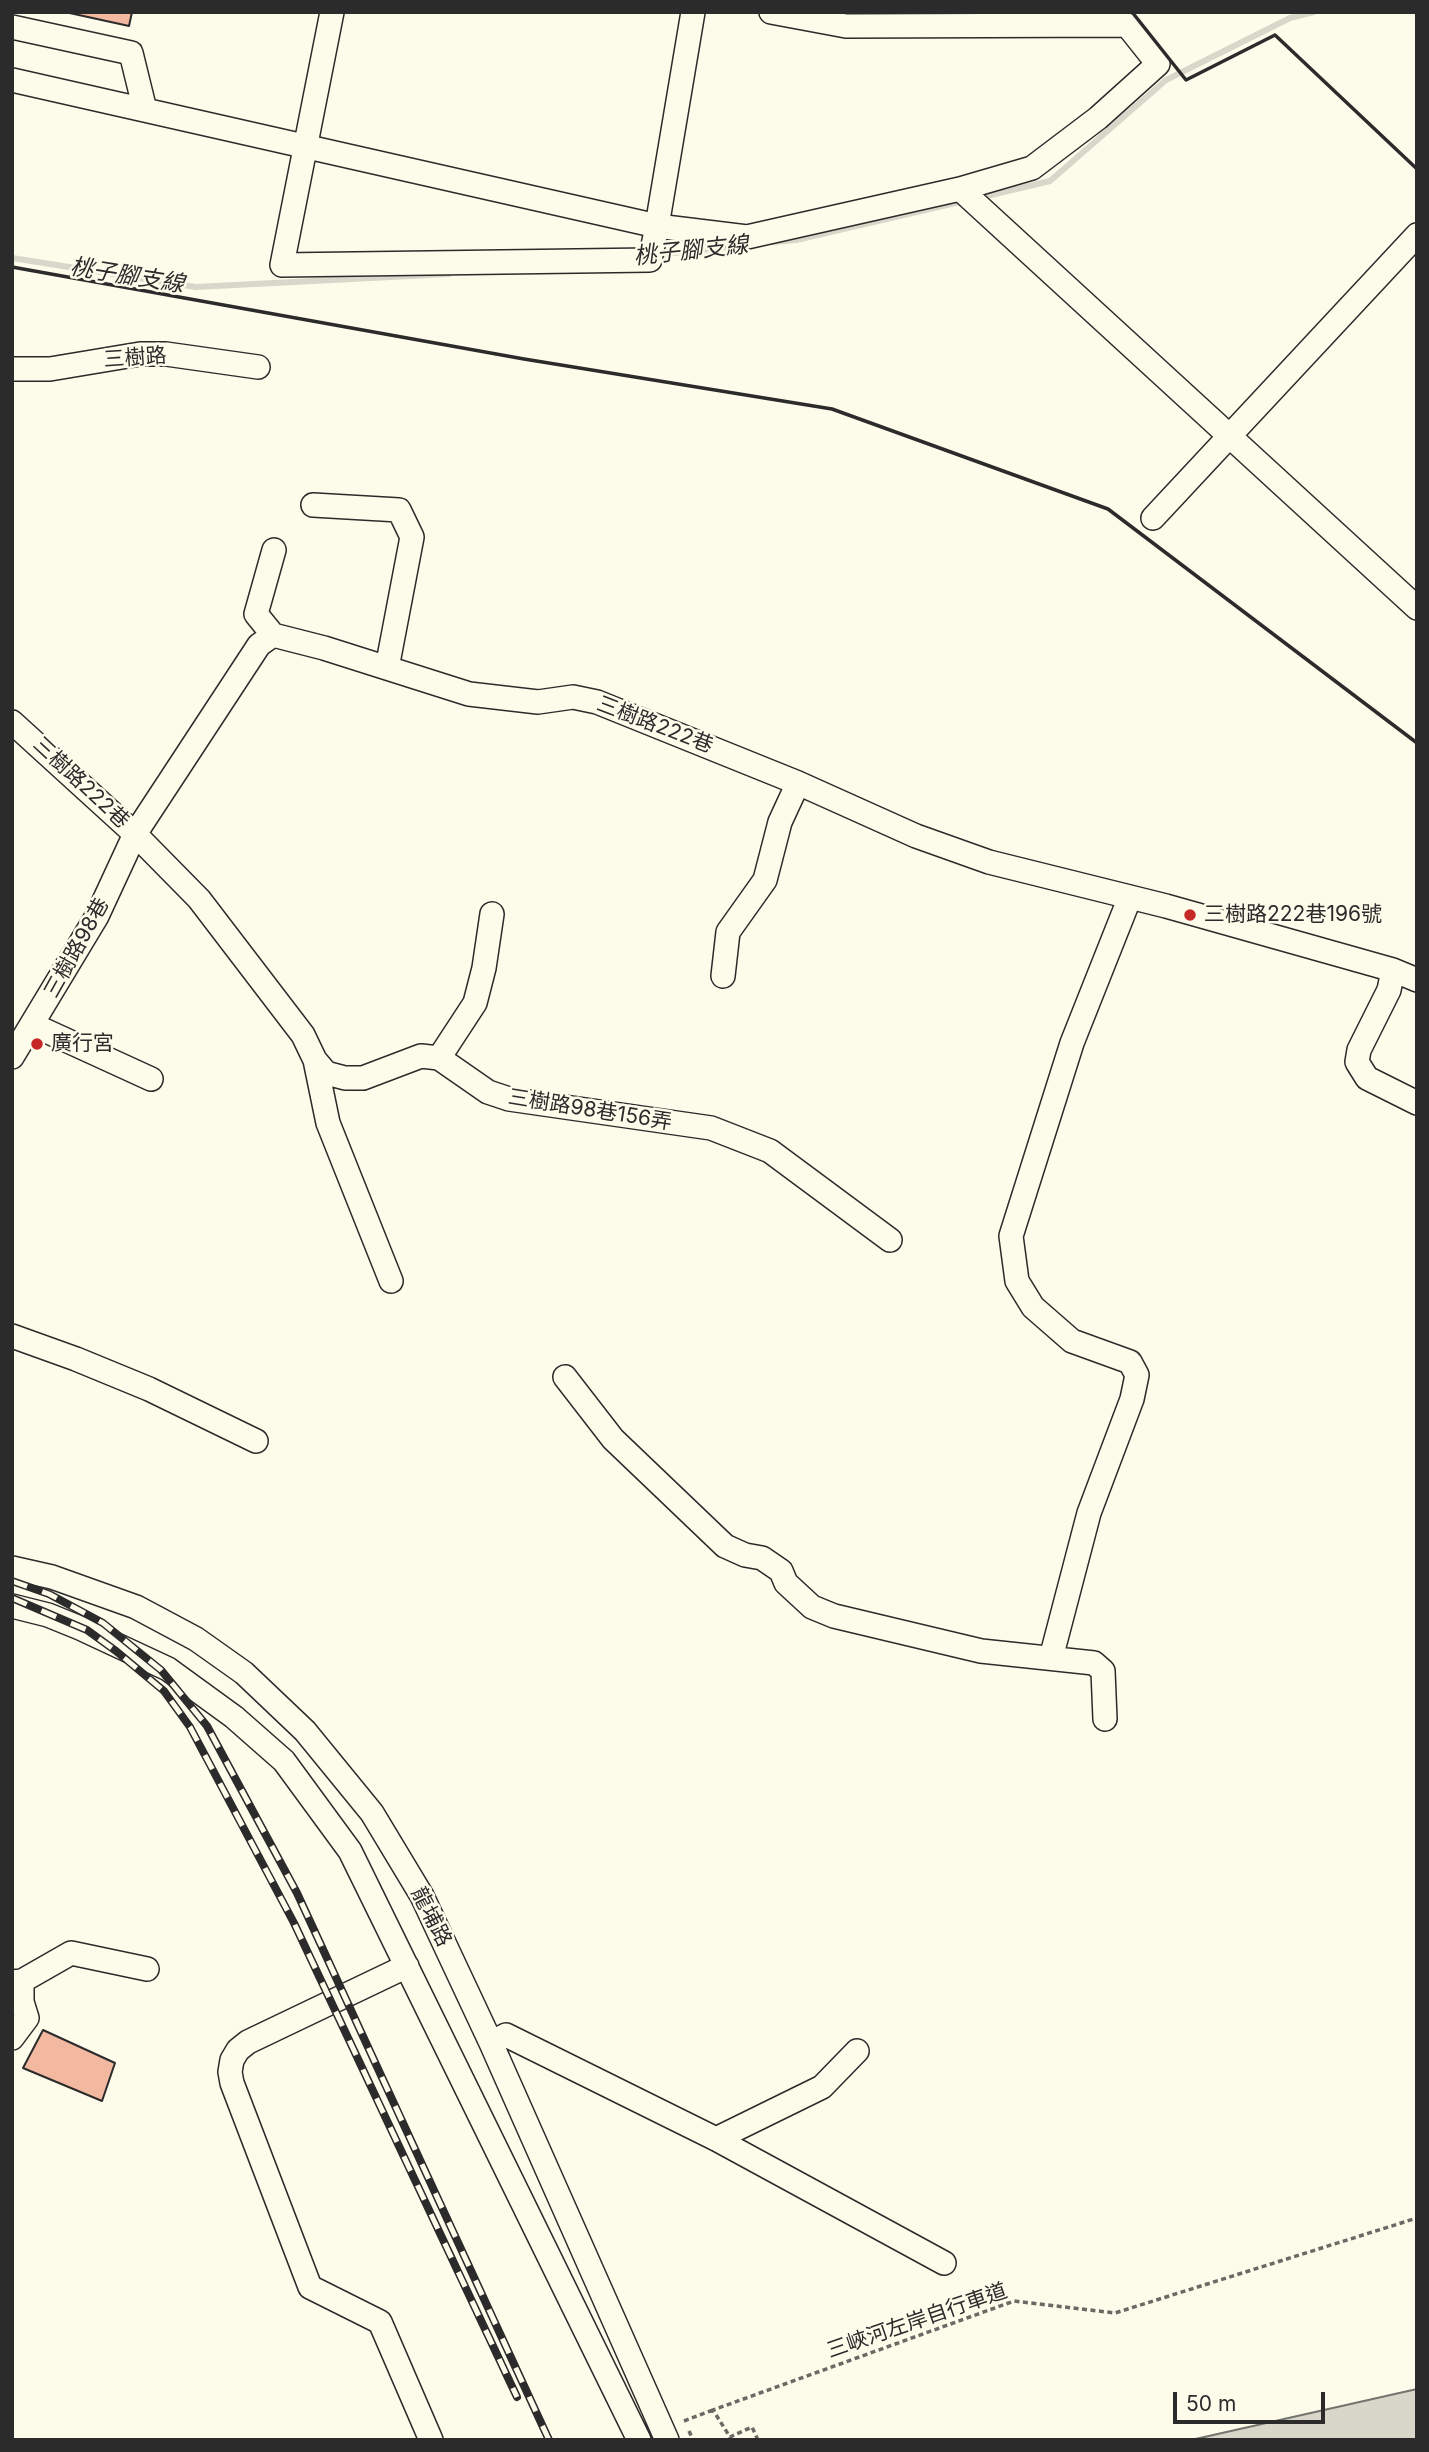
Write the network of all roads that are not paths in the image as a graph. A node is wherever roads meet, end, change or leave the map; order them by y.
1 (332, 12) edge
2 (693, 12) edge
3 (771, 12) edge
4 (12, 27) edge
5 (12, 80) edge
6 (145, 110) junction
7 (306, 146) junction
8 (960, 189) junction
9 (657, 226) junction
10 (1417, 235) edge
11 (258, 367) dead end
12 (12, 369) edge
13 (1229, 436) junction
14 (313, 505) dead end
15 (1153, 518) dead end
16 (274, 550) dead end
17 (1417, 608) edge
18 (273, 635) junction
19 (387, 668) junction
20 (12, 722) edge
21 (798, 783) junction
22 (135, 834) junction
23 (1130, 897) junction
24 (492, 914) dead end
25 (1393, 970) junction
26 (723, 976) dead end
27 (1417, 981) edge
28 (33, 1025) junction
29 (12, 1057) edge
30 (439, 1058) junction
31 (315, 1060) junction
32 (151, 1079) dead end
33 (1417, 1103) edge
34 (890, 1240) dead end
35 (391, 1281) dead end
36 (12, 1336) edge
37 (565, 1377) dead end
38 (256, 1441) dead end
39 (12, 1568) edge
40 (12, 1606) edge
41 (1051, 1658) junction
42 (1105, 1719) dead end
43 (407, 1966) junction
44 (147, 1969) dead end
45 (17, 1981) edge
46 (12, 2038) edge
47 (491, 2043) junction
48 (857, 2051) dead end
49 (716, 2139) junction
50 (944, 2263) dead end
51 (672, 2431) edge
52 (431, 2440) edge
53 (639, 2440) edge

1 - 7 street
2 - 9 street
3 - 8 street
4 - 6 street
5 - 6 street
6 - 7 street
7 - 9 street
7 - 9 street
8 - 9 street
8 - 13 street
10 - 13 street
11 - 12 street, 三樹路
13 - 15 street
13 - 17 street
14 - 19 street
16 - 18 street
18 - 19 street, 三樹路222巷
18 - 22 street, 三樹路222巷
19 - 21 street, 三樹路222巷
20 - 22 street, 三樹路222巷
21 - 23 street, 三樹路222巷
21 - 26 street
22 - 28 street, 三樹路98巷
22 - 31 street
23 - 25 street, 三樹路222巷
23 - 41 street
24 - 30 street
25 - 27 street, 三樹路222巷
25 - 33 street
28 - 29 street, 三樹路98巷
28 - 32 street
30 - 31 street
30 - 34 street, 三樹路98巷156弄
31 - 35 street
36 - 38 street
37 - 41 street
39 - 47 street, 龍埔路
40 - 43 street, 龍埔路
41 - 42 street
43 - 52 street
43 - 53 street, 龍埔路
44 - 45 street
45 - 46 street
47 - 49 street
47 - 51 street, 龍埔路
48 - 49 street
49 - 50 street

